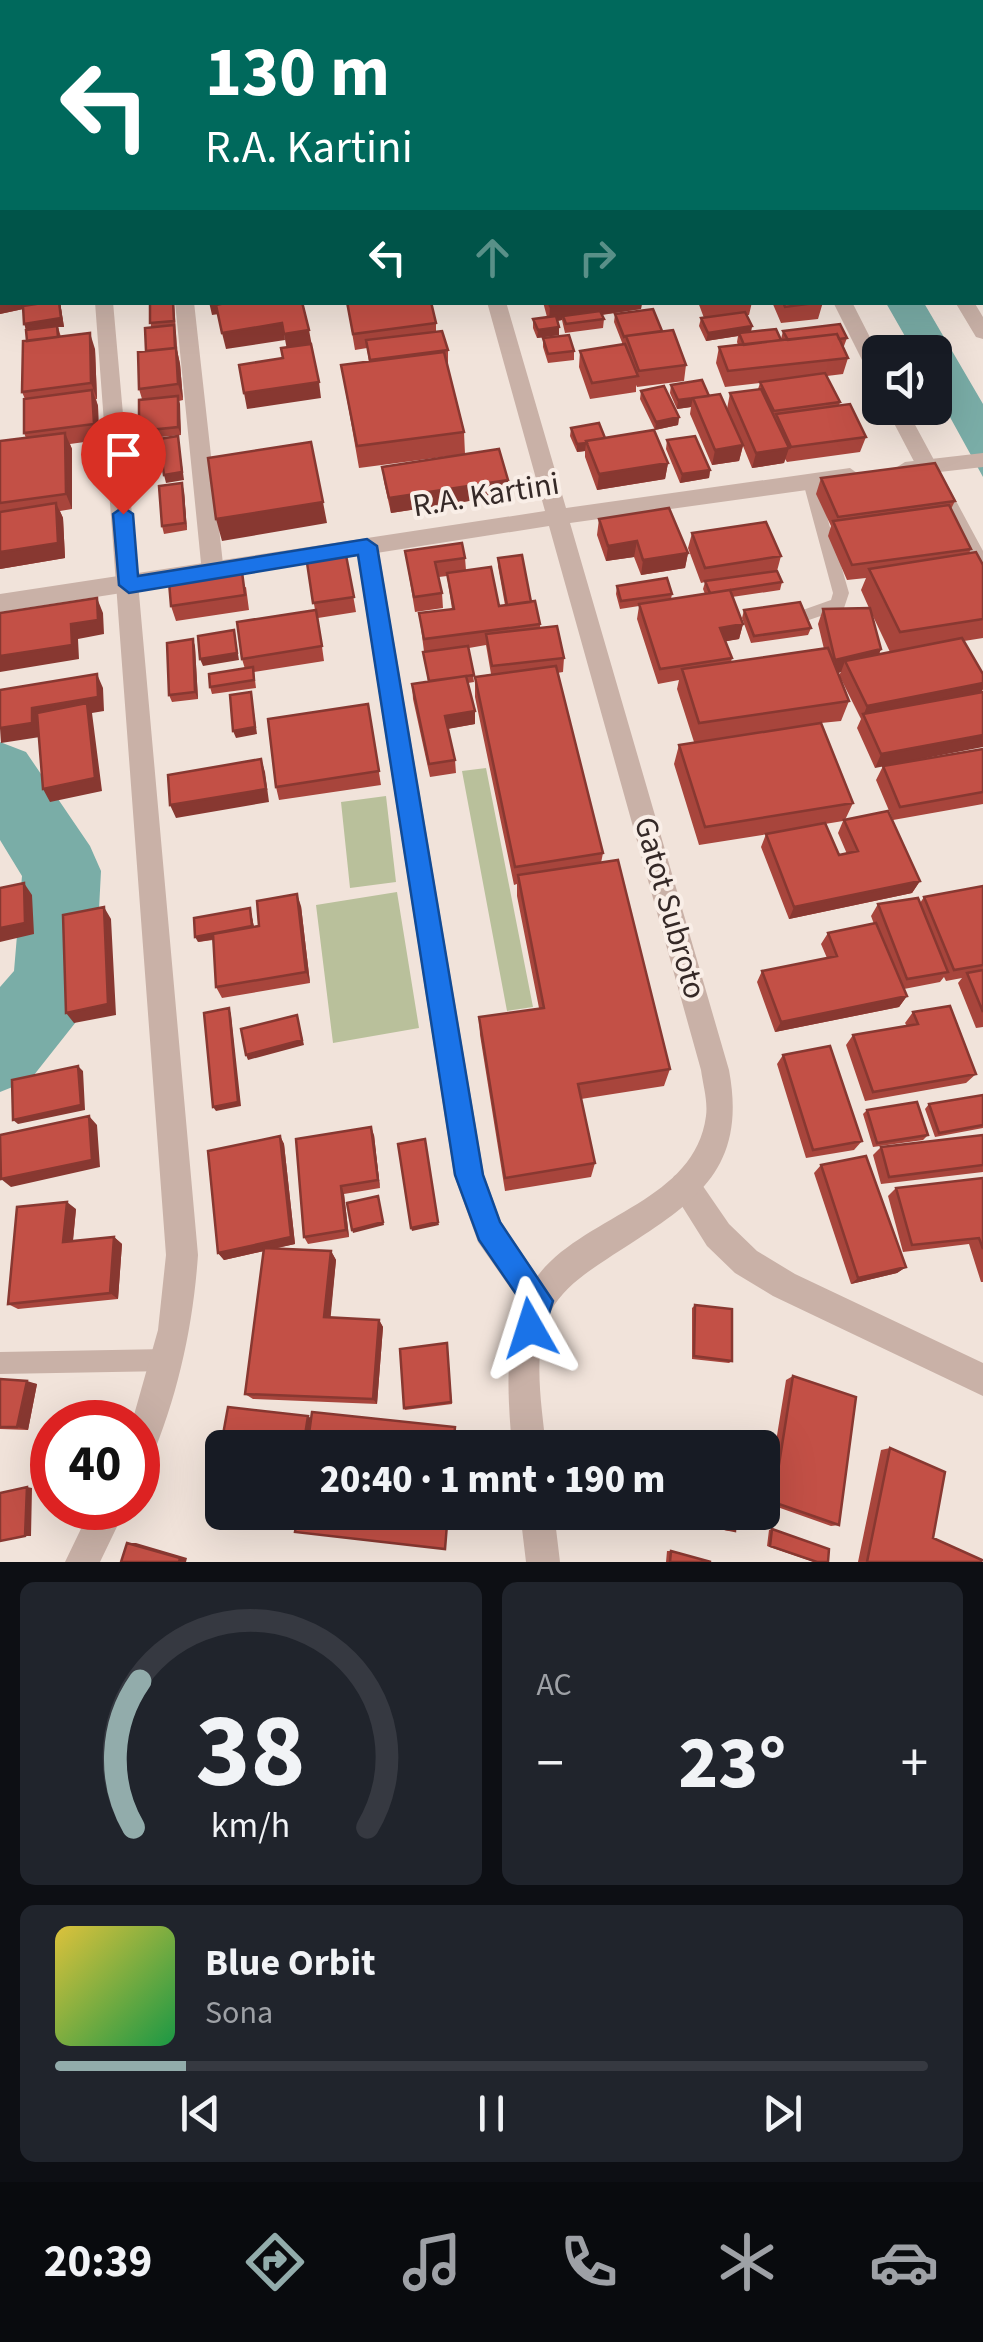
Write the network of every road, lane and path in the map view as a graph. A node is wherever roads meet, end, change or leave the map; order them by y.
1 (104, 305) edge
2 (184, 305) edge
3 (497, 305) edge
4 (844, 305) edge
5 (966, 305) edge
6 (983, 333) edge
7 (862, 341) edge
8 (907, 425) edge
9 (983, 460) edge
10 (932, 465) junction
11 (810, 482) junction
12 (558, 516) junction
13 (367, 546) junction
14 (983, 572) edge
15 (213, 573) junction
16 (129, 585) junction
17 (0, 604) edge
18 (806, 615) edge
19 (685, 1187) junction
20 (538, 1301) junction
21 (168, 1360) junction
22 (0, 1363) edge
23 (983, 1380) edge
24 (155, 1400) edge
25 (527, 1430) edge
26 (98, 1530) edge
27 (539, 1530) edge
28 (82, 1562) edge
29 (543, 1562) edge

1 - 16 street
2 - 15 street
3 - 12 street, Gatot Subroto
4 - 7 street
5 - 6 street
8 - 10 street
9 - 10 street, R.A. Kartini
10 - 11 street, R.A. Kartini
10 - 14 street
11 - 12 street, R.A. Kartini
11 - 18 lane
12 - 13 street, R.A. Kartini
12 - 19 street, Gatot Subroto
13 - 15 street, R.A. Kartini
13 - 20 street
15 - 16 street, R.A. Kartini
16 - 17 street, R.A. Kartini
16 - 21 street
19 - 20 street, Gatot Subroto
19 - 23 street
20 - 25 street
21 - 22 lane
21 - 24 street
26 - 28 street
27 - 29 street

